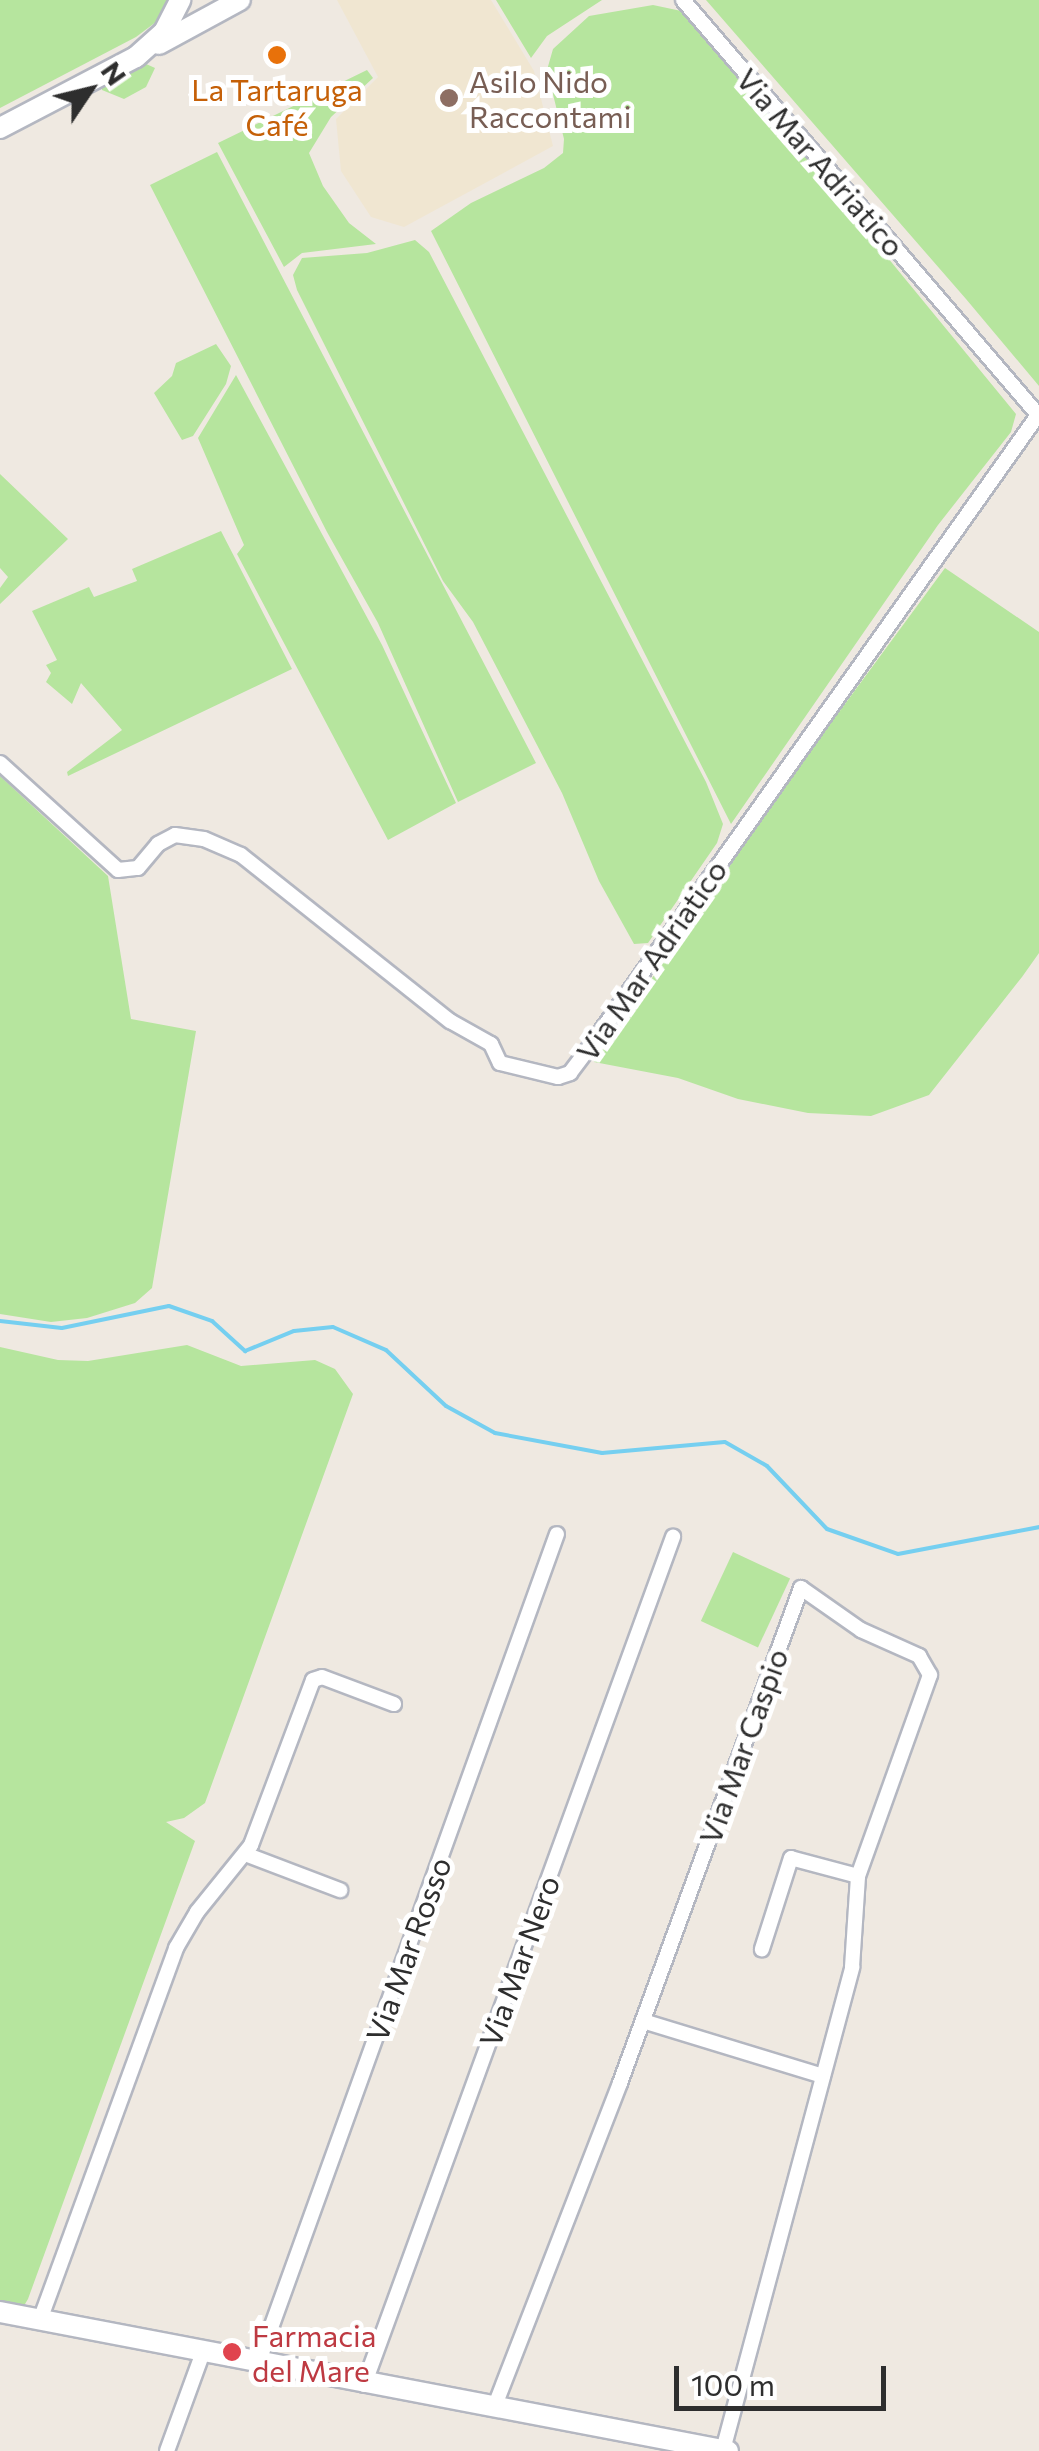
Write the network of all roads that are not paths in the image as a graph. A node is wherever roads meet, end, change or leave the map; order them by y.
1 (180, 0) edge
2 (240, 0) edge
3 (682, 0) edge
4 (136, 56) junction
5 (0, 128) edge
6 (1038, 416) edge
7 (0, 763) edge
8 (557, 1534) dead end
9 (673, 1538) dead end
10 (394, 1704) dead end
11 (245, 1854) junction
12 (858, 1876) junction
13 (340, 1890) dead end
14 (762, 1949) dead end
15 (643, 2021) junction
16 (822, 2076) junction
17 (0, 2312) edge
18 (40, 2320) junction
19 (203, 2352) junction
20 (258, 2364) junction
21 (364, 2385) junction
22 (494, 2408) junction
23 (726, 2450) edge
24 (167, 2451) edge

1 - 4 street
2 - 4 street
3 - 6 street, Via Mar Adriatico
4 - 5 street
6 - 7 street, Via Mar Adriatico
8 - 20 street, Via Mar Rosso
9 - 21 street, Via Mar Nero
10 - 11 street
11 - 13 street
11 - 18 street
12 - 14 street
12 - 15 street, Via Mar Caspio
12 - 16 street
15 - 16 street
15 - 22 street, Via Mar Caspio
16 - 23 street
17 - 18 street
18 - 19 street
19 - 20 street
19 - 24 street
20 - 21 street
21 - 22 street
22 - 23 street

